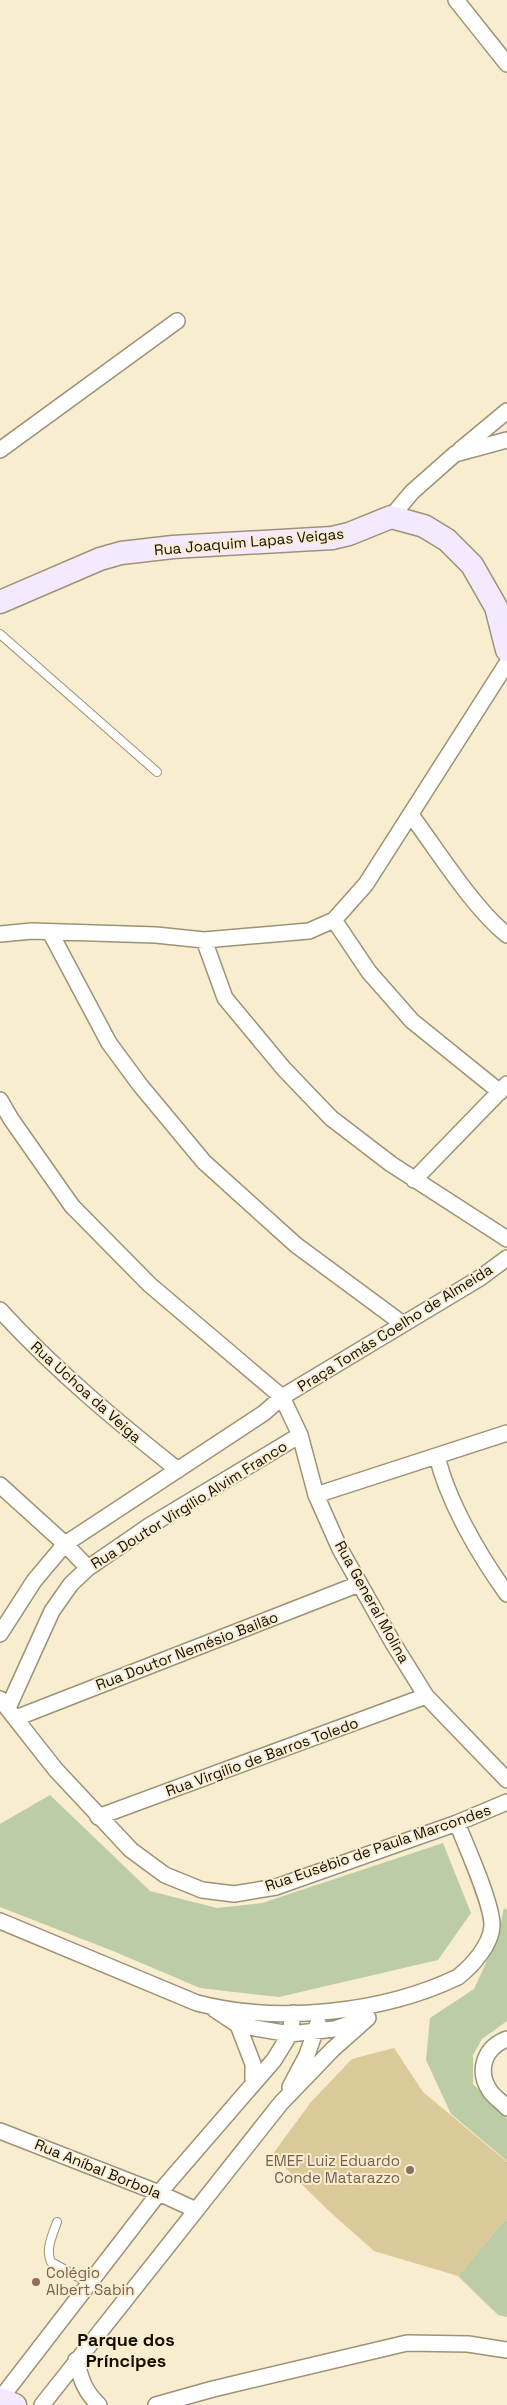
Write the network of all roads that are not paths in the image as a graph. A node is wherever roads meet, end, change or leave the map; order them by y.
1 (456, 0) edge
2 (507, 64) edge
3 (178, 321) dead end
4 (507, 411) edge
5 (507, 440) edge
6 (0, 450) edge
7 (454, 454) junction
8 (391, 517) junction
9 (0, 602) edge
10 (0, 634) edge
11 (507, 650) edge
12 (507, 663) edge
13 (157, 772) dead end
14 (411, 815) junction
15 (334, 920) junction
16 (50, 932) junction
17 (0, 934) edge
18 (507, 935) edge
19 (204, 940) junction
20 (504, 1088) edge
21 (0, 1100) edge
22 (414, 1180) junction
23 (507, 1239) edge
24 (507, 1258) edge
25 (0, 1310) edge
26 (403, 1324) junction
27 (282, 1397) junction
28 (507, 1433) edge
29 (300, 1435) junction
30 (437, 1456) junction
31 (178, 1470) junction
32 (0, 1485) edge
33 (316, 1495) junction
34 (65, 1544) junction
35 (88, 1568) junction
36 (359, 1584) junction
37 (507, 1594) edge
38 (0, 1634) edge
39 (426, 1696) junction
40 (8, 1708) edge
41 (507, 1780) edge
42 (507, 1802) edge
43 (98, 1818) junction
44 (457, 1823) junction
45 (0, 1921) edge
46 (388, 2003) junction
47 (211, 2007) junction
48 (320, 2011) junction
49 (293, 2013) junction
50 (368, 2018) junction
51 (238, 2025) junction
52 (317, 2032) junction
53 (290, 2034) junction
54 (507, 2039) edge
55 (252, 2083) junction
56 (281, 2103) junction
57 (507, 2108) edge
58 (0, 2131) edge
59 (159, 2193) junction
60 (196, 2210) junction
61 (57, 2222) dead end
62 (89, 2283) junction
63 (507, 2350) edge
64 (76, 2360) junction
65 (0, 2398) edge
66 (15, 2405) edge
67 (42, 2405) edge
68 (99, 2405) edge
69 (156, 2405) edge

1 - 2 street
3 - 6 street
4 - 7 street
5 - 7 street, Rua Joaquim Lapas Veigas
7 - 8 street, Rua Joaquim Lapas Veigas
8 - 9 main road, Rua Joaquim Lapas Veigas
8 - 11 main road
10 - 13 lane
12 - 14 street
14 - 15 street
14 - 18 street
15 - 19 street
15 - 20 street
16 - 17 street
16 - 19 street
16 - 26 street
19 - 22 street
20 - 22 street
21 - 27 street
22 - 23 street
24 - 26 street, Praça Tomás Coelho de Almeida
25 - 31 street, Rua Uchoa da Veiga
26 - 27 street, Praça Tomás Coelho de Almeida
27 - 29 street, Rua General Molina
27 - 31 street
28 - 30 street
29 - 33 street, Rua General Molina
29 - 35 street, Rua Doutor Virgílio Alvim Franco
30 - 33 street
30 - 37 street
31 - 34 street
32 - 34 street
33 - 36 street, Rua General Molina
34 - 35 street
34 - 38 street
35 - 40 street, Rua Doutor Virgílio Alvim Franco
36 - 39 street, Rua General Molina
36 - 40 street, Rua Doutor Nemésio Bailão
39 - 41 street, Rua General Molina
39 - 43 street, Rua Virgílio de Barros Toledo
40 - 43 street, Rua Eusébio de Paula Marcondes
42 - 44 street, Rua Eusébio de Paula Marcondes
43 - 44 street, Rua Eusébio de Paula Marcondes
44 - 46 street
45 - 47 street
46 - 48 street
46 - 50 street
47 - 49 street
47 - 51 street
48 - 49 street
48 - 52 street
49 - 53 street
50 - 52 street
50 - 56 street
51 - 53 street
51 - 55 street
52 - 53 street
52 - 56 street
53 - 55 street
54 - 57 street
55 - 59 street
56 - 60 street
58 - 59 street, Rua Aníbal Borbola
59 - 60 street, Rua Aníbal Borbola
59 - 62 street
60 - 64 street
61 - 62 lane
62 - 65 street
63 - 69 street
64 - 67 street
64 - 68 street
65 - 66 main road

